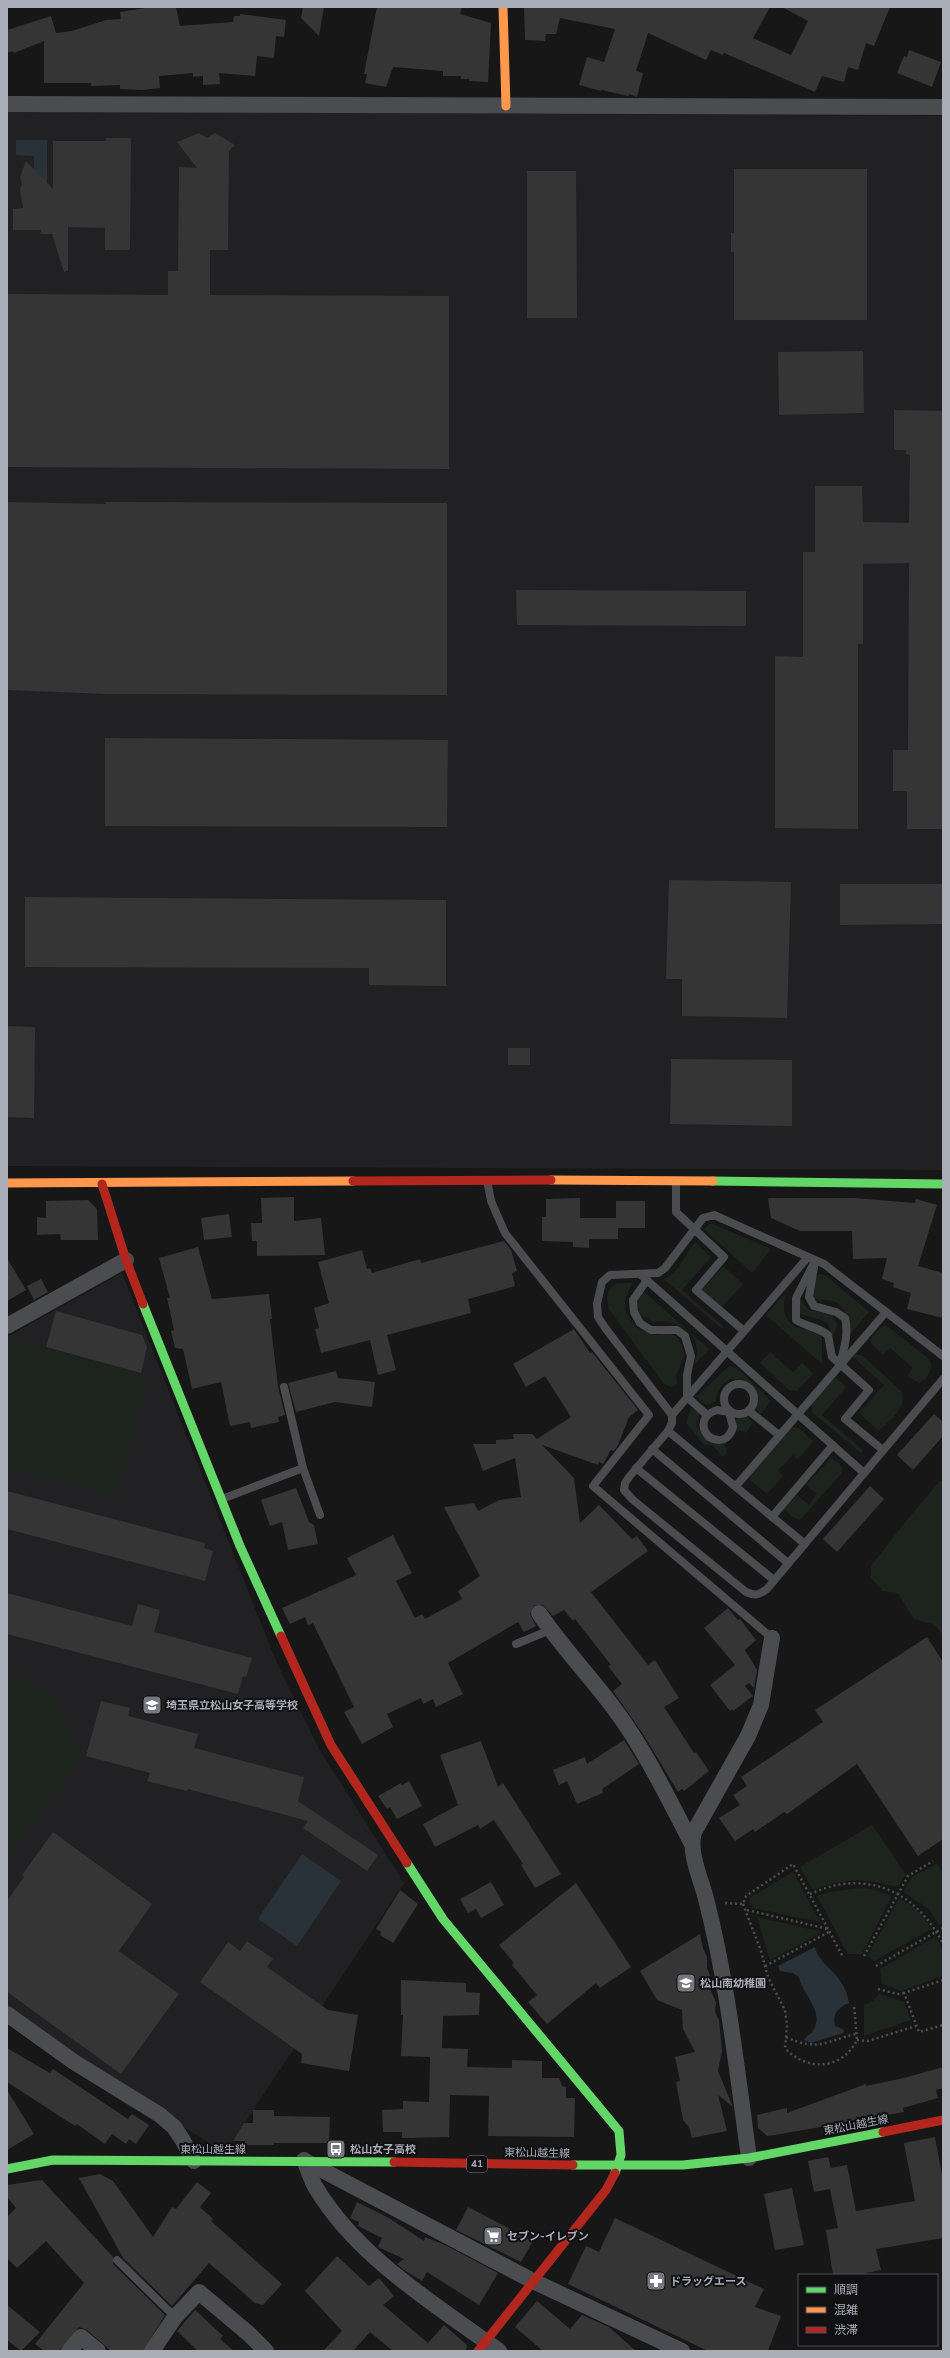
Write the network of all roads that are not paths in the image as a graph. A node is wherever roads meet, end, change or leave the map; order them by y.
1 (503, 7) edge
2 (7, 104) edge
3 (506, 106) junction
4 (943, 107) edge
5 (487, 1180) junction
6 (676, 1181) junction
7 (7, 1183) edge
8 (102, 1184) junction
9 (943, 1184) edge
10 (693, 1230) junction
11 (812, 1259) junction
12 (126, 1260) junction
13 (640, 1274) junction
14 (647, 1280) junction
15 (886, 1312) junction
16 (7, 1326) edge
17 (744, 1331) junction
18 (727, 1351) junction
19 (943, 1356) edge
20 (840, 1364) junction
21 (943, 1379) edge
22 (284, 1386) dead end
23 (687, 1397) junction
24 (749, 1411) junction
25 (729, 1412) junction
26 (797, 1413) junction
27 (708, 1414) junction
28 (672, 1415) junction
29 (668, 1431) junction
30 (779, 1435) junction
31 (833, 1445) junction
32 (652, 1449) junction
33 (883, 1450) junction
34 (303, 1468) junction
35 (636, 1468) junction
36 (864, 1473) junction
37 (736, 1486) junction
38 (221, 1499) junction
39 (320, 1515) dead end
40 (772, 1517) junction
41 (805, 1544) junction
42 (788, 1563) junction
43 (774, 1580) junction
44 (539, 1613) dead end
45 (550, 1630) junction
46 (772, 1638) joint
47 (516, 1644) dead end
48 (691, 1842) junction
49 (7, 2014) edge
50 (943, 2120) edge
51 (749, 2158) junction
52 (304, 2160) junction
53 (194, 2161) junction
54 (619, 2166) junction
55 (7, 2169) edge
56 (117, 2260) dead end
57 (533, 2281) junction
58 (175, 2318) junction
59 (482, 2346) edge
60 (69, 2351) edge
61 (98, 2351) edge
62 (152, 2351) edge
63 (266, 2351) edge
64 (499, 2351) edge
65 (682, 2351) edge

1 - 3 street
2 - 3 street
3 - 4 street
5 - 6 street
5 - 8 street
5 - 46 lane
6 - 9 street
6 - 10 lane
7 - 8 street
8 - 12 street
10 - 11 lane
10 - 13 lane
10 - 17 lane
11 - 15 lane
11 - 17 lane
11 - 20 lane
11 - 20 lane
12 - 16 street
12 - 38 street
13 - 14 lane
13 - 28 lane
14 - 18 lane
14 - 23 lane
15 - 19 lane
15 - 20 lane
17 - 18 lane
18 - 23 lane
18 - 26 lane
20 - 26 lane
20 - 33 lane
21 - 33 lane
22 - 34 lane
23 - 27 lane
23 - 28 lane
24 - 25 lane
24 - 25 lane
24 - 30 lane
25 - 27 lane
25 - 27 lane
26 - 30 lane
26 - 31 lane
28 - 29 lane
29 - 32 lane
29 - 37 lane
30 - 37 lane
31 - 36 lane
31 - 40 lane
32 - 35 lane
32 - 42 lane
33 - 36 lane
34 - 38 lane
34 - 39 lane
35 - 43 lane
35 - 43 lane
36 - 41 lane
37 - 40 lane
38 - 54 street
40 - 41 lane
41 - 42 lane
42 - 43 lane
44 - 45 street
45 - 47 lane
45 - 48 street
46 - 48 street
48 - 51 street
49 - 53 street
50 - 51 street, 東松山越生線 / 41
51 - 54 street, 東松山越生線 / 41
52 - 53 street, 東松山越生線 / 41
52 - 54 street, 東松山越生線 / 41
52 - 57 street
52 - 59 street
53 - 55 street, 東松山越生線 / 41
54 - 57 street
56 - 58 lane
57 - 59 street
57 - 65 street
58 - 62 street
58 - 63 street
59 - 64 street
60 - 61 street

